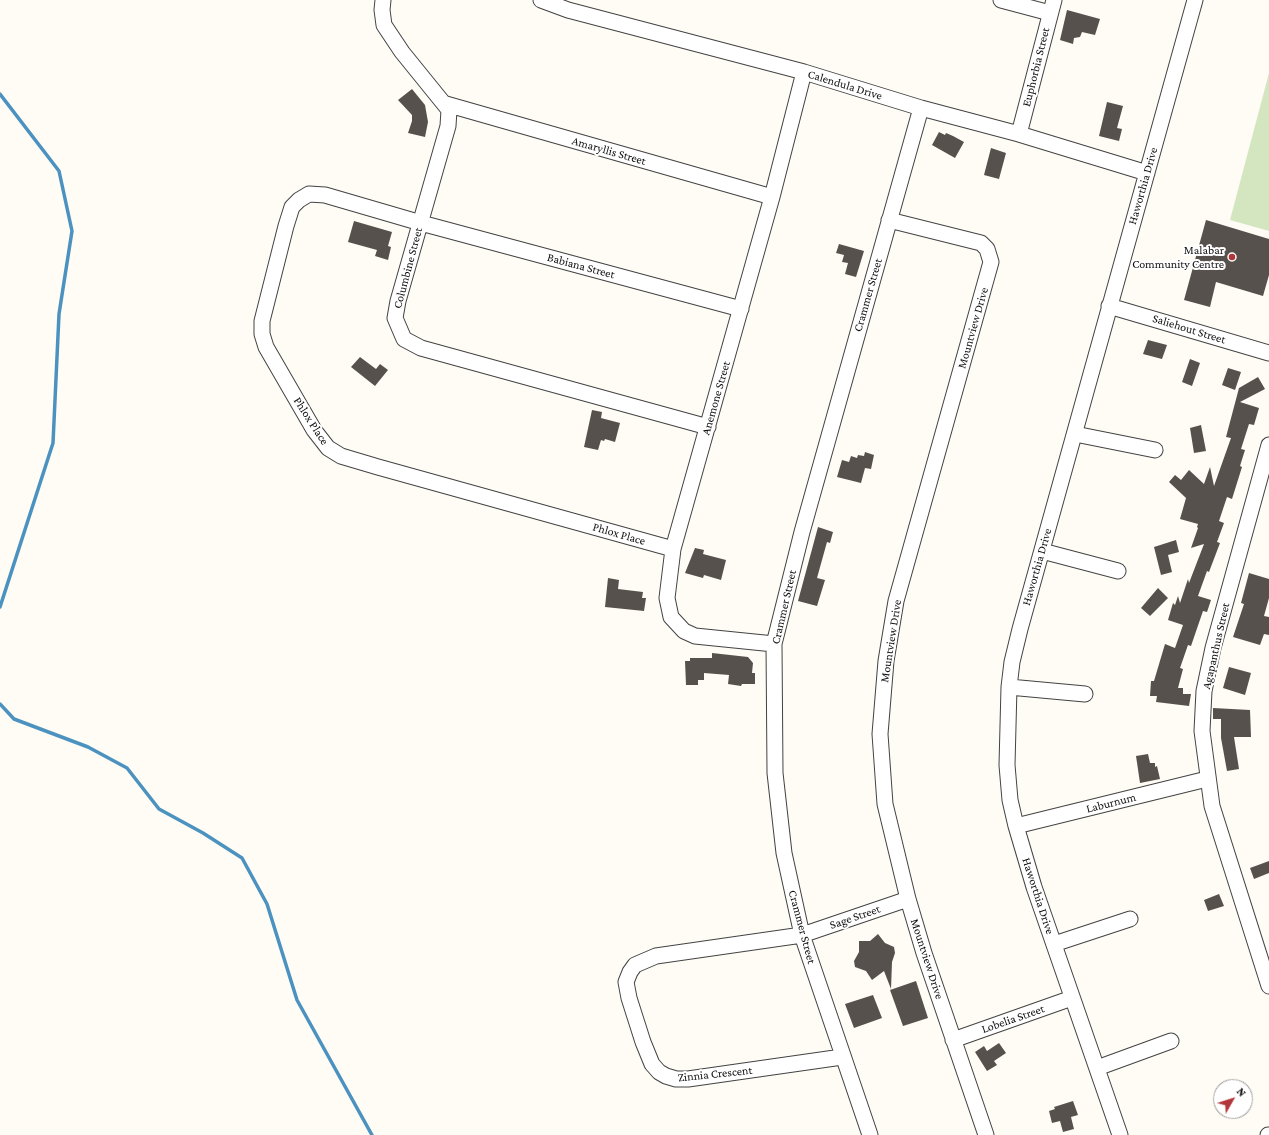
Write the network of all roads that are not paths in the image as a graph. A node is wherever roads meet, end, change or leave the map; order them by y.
1 (383, 0) edge
2 (541, 0) edge
3 (1001, 0) edge
4 (1195, 0) edge
5 (1052, 7) edge
6 (804, 72) junction
7 (446, 104) junction
8 (921, 108) junction
9 (1019, 134) junction
10 (1147, 173) junction
11 (772, 197) junction
12 (889, 220) junction
13 (421, 223) junction
14 (1109, 306) junction
15 (741, 309) junction
16 (1269, 353) edge
17 (708, 427) junction
18 (1075, 434) junction
19 (1269, 445) edge
20 (1155, 450) dead end
21 (673, 549) junction
22 (1042, 550) junction
23 (1118, 571) dead end
24 (774, 644) junction
25 (1009, 686) junction
26 (1085, 694) dead end
27 (1207, 779) junction
28 (1016, 826) junction
29 (908, 899) junction
30 (1130, 919) dead end
31 (802, 935) junction
32 (1054, 944) junction
33 (1269, 986) edge
34 (1072, 998) junction
35 (953, 1040) junction
36 (1170, 1041) dead end
37 (842, 1057) junction
38 (1097, 1068) junction
39 (870, 1135) edge
40 (986, 1135) edge
41 (1120, 1135) edge

1 - 7 street
2 - 6 street, Calendula Drive
3 - 5 street
4 - 10 street, Haworthia Drive
5 - 9 street, Euphorbia Street
6 - 8 street, Calendula Drive
6 - 11 street, Anemone Street
7 - 11 street, Amaryllis Street
7 - 13 street, Columbine Street
8 - 9 street, Calendula Drive
8 - 12 street, Crammer Street
9 - 10 street, Calendula Drive
10 - 14 street, Haworthia Drive
11 - 15 street, Anemone Street
12 - 24 street, Crammer Street
12 - 29 street, Mountview Drive
13 - 15 street, Babiana Street
13 - 17 street, Columbine Street
13 - 21 street, Phlox Place
14 - 16 street, Saliehout Street
14 - 18 street, Haworthia Drive
15 - 17 street, Anemone Street
17 - 21 street, Anemone Street
18 - 20 street
18 - 22 street, Haworthia Drive
19 - 27 street, Agapanthus Street
21 - 24 street, Anemone Street
22 - 23 street
22 - 25 street, Haworthia Drive
24 - 31 street, Crammer Street
25 - 26 street
25 - 28 street, Haworthia Drive
27 - 28 street, Laburnum
27 - 33 street, Agapanthus Street
28 - 32 street, Haworthia Drive
29 - 31 street, Sage Street
29 - 35 street, Mountview Drive
30 - 32 street
31 - 37 street, Crammer Street
31 - 37 street, Zinnia Crescent
32 - 34 street, Haworthia Drive
34 - 35 street, Lobelia Street
34 - 38 street, Haworthia Drive
35 - 40 street, Mountview Drive
36 - 38 street
37 - 39 street, Crammer Street
38 - 41 street, Haworthia Drive

